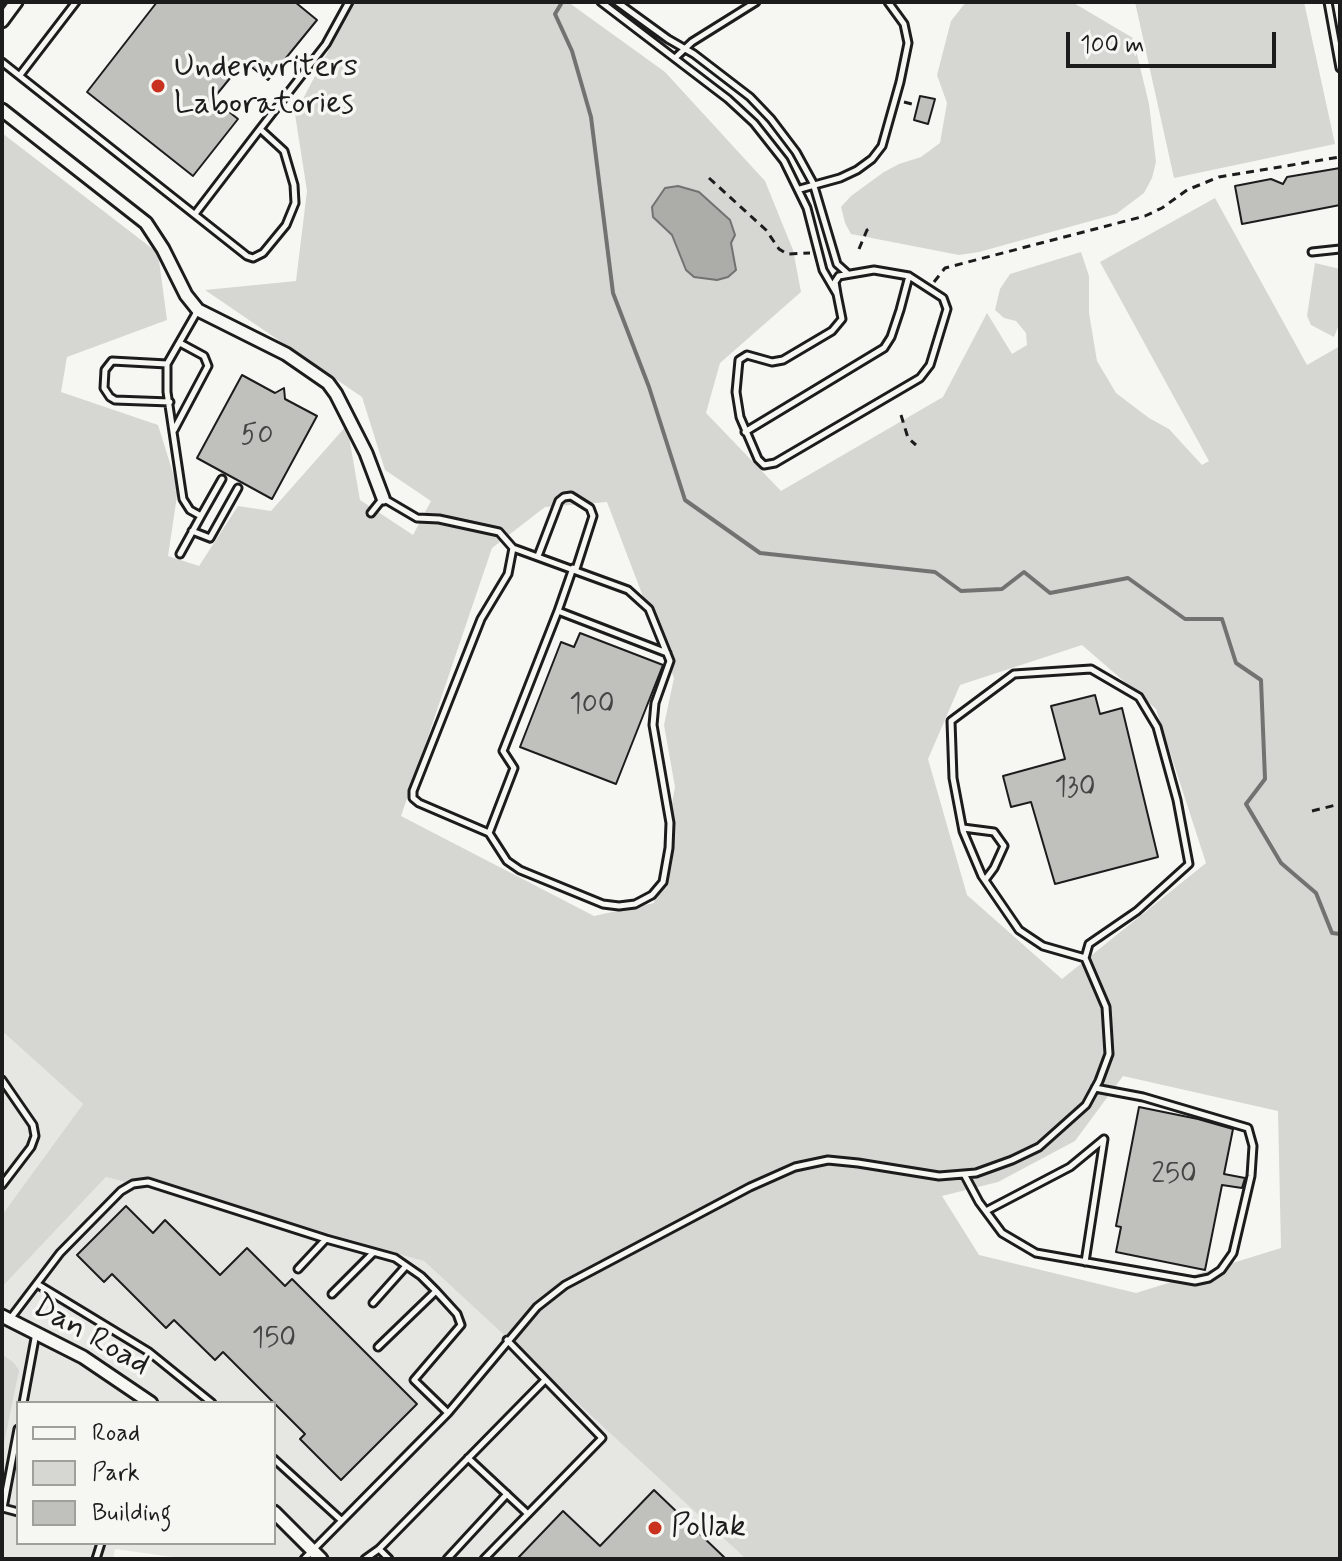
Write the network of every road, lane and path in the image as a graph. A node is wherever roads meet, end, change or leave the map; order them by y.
1 (16, 2) edge
2 (76, 2) edge
3 (349, 2) edge
4 (601, 2) edge
5 (617, 2) edge
6 (756, 2) edge
7 (888, 2) edge
8 (1328, 2) edge
9 (2, 21) edge
10 (685, 48) junction
11 (675, 58) junction
12 (2, 62) edge
13 (1340, 68) edge
14 (20, 75) junction
15 (904, 102) dead end
16 (916, 105) dead end
17 (2, 110) edge
18 (260, 129) junction
19 (1340, 157) edge
20 (709, 178) dead end
21 (813, 183) junction
22 (800, 189) junction
23 (195, 214) junction
24 (872, 227) dead end
25 (859, 249) dead end
26 (1340, 249) edge
27 (1312, 252) dead end
28 (814, 253) dead end
29 (848, 273) junction
30 (909, 276) junction
31 (931, 289) junction
32 (837, 294) junction
33 (198, 310) junction
34 (180, 343) junction
35 (167, 364) junction
36 (170, 402) junction
37 (901, 415) dead end
38 (173, 431) junction
39 (745, 432) junction
40 (916, 445) dead end
41 (222, 479) dead end
42 (238, 488) dead end
43 (383, 498) junction
44 (371, 513) dead end
45 (201, 516) junction
46 (192, 531) junction
47 (513, 548) junction
48 (180, 554) dead end
49 (538, 556) junction
50 (574, 569) junction
51 (558, 611) junction
52 (668, 654) junction
53 (1340, 804) edge
54 (1312, 811) dead end
55 (963, 828) junction
56 (489, 833) junction
57 (985, 880) junction
58 (1085, 958) junction
59 (2, 1080) edge
60 (1095, 1088) junction
61 (964, 1174) junction
62 (2, 1185) edge
63 (986, 1211) junction
64 (326, 1239) junction
65 (373, 1252) junction
66 (1085, 1262) junction
67 (406, 1266) junction
68 (298, 1269) dead end
69 (37, 1284) junction
70 (436, 1291) junction
71 (332, 1294) dead end
72 (373, 1303) dead end
73 (6, 1318) edge
74 (36, 1333) junction
75 (507, 1340) junction
76 (378, 1347) dead end
77 (545, 1380) junction
78 (23, 1401) edge
79 (148, 1401) edge
80 (210, 1401) edge
81 (448, 1413) junction
82 (16, 1439) edge
83 (468, 1458) junction
84 (276, 1461) edge
85 (507, 1494) junction
86 (2, 1508) edge
87 (276, 1514) edge
88 (528, 1514) junction
89 (341, 1520) junction
90 (311, 1548) junction
91 (379, 1549) junction
92 (304, 1559) edge
93 (321, 1559) edge
94 (365, 1559) edge
95 (389, 1559) edge
96 (447, 1559) edge
97 (484, 1559) edge

1 - 9 street
2 - 14 lane
3 - 18 lane
4 - 11 lane
5 - 10 lane
6 - 10 lane
7 - 21 lane
8 - 13 lane
10 - 11 lane
10 - 21 lane
11 - 22 lane
12 - 14 lane
14 - 23 lane
15 - 16 path
17 - 33 street
18 - 23 lane
18 - 23 lane
19 - 31 path
20 - 28 path
21 - 22 lane
21 - 29 lane
22 - 32 lane
24 - 25 path
26 - 27 lane
29 - 30 lane
29 - 32 lane
30 - 31 lane
30 - 39 lane
31 - 39 lane
32 - 39 lane
33 - 34 lane
33 - 43 street
34 - 35 lane
34 - 38 lane
35 - 36 lane
35 - 36 lane
36 - 38 lane
37 - 40 path
38 - 45 lane
41 - 45 lane
42 - 46 lane
43 - 44 lane
43 - 47 lane
45 - 46 lane
46 - 48 lane
47 - 49 lane
47 - 56 lane
49 - 50 lane
49 - 50 lane
50 - 51 lane
50 - 52 lane
51 - 52 lane
51 - 56 lane
52 - 56 lane
53 - 54 path
55 - 57 lane
55 - 57 lane
55 - 58 lane
57 - 58 lane
58 - 60 lane
59 - 62 lane
60 - 61 lane
60 - 66 lane
61 - 63 lane
61 - 75 lane
63 - 66 lane
63 - 66 lane
64 - 65 lane
64 - 68 lane
64 - 69 lane
65 - 67 lane
65 - 71 lane
67 - 70 lane
67 - 72 lane
69 - 73 lane
69 - 80 lane
70 - 76 lane
70 - 81 lane
73 - 74 street, Dan Road
74 - 78 lane
74 - 79 street, Dan Road
75 - 77 lane
75 - 81 lane
77 - 83 lane
77 - 88 lane
81 - 89 lane
82 - 86 lane
83 - 85 lane
83 - 91 lane
84 - 89 lane
85 - 88 lane
85 - 96 lane
87 - 90 street
88 - 97 lane
89 - 90 lane
90 - 92 lane
90 - 93 street
91 - 94 lane
91 - 95 lane

